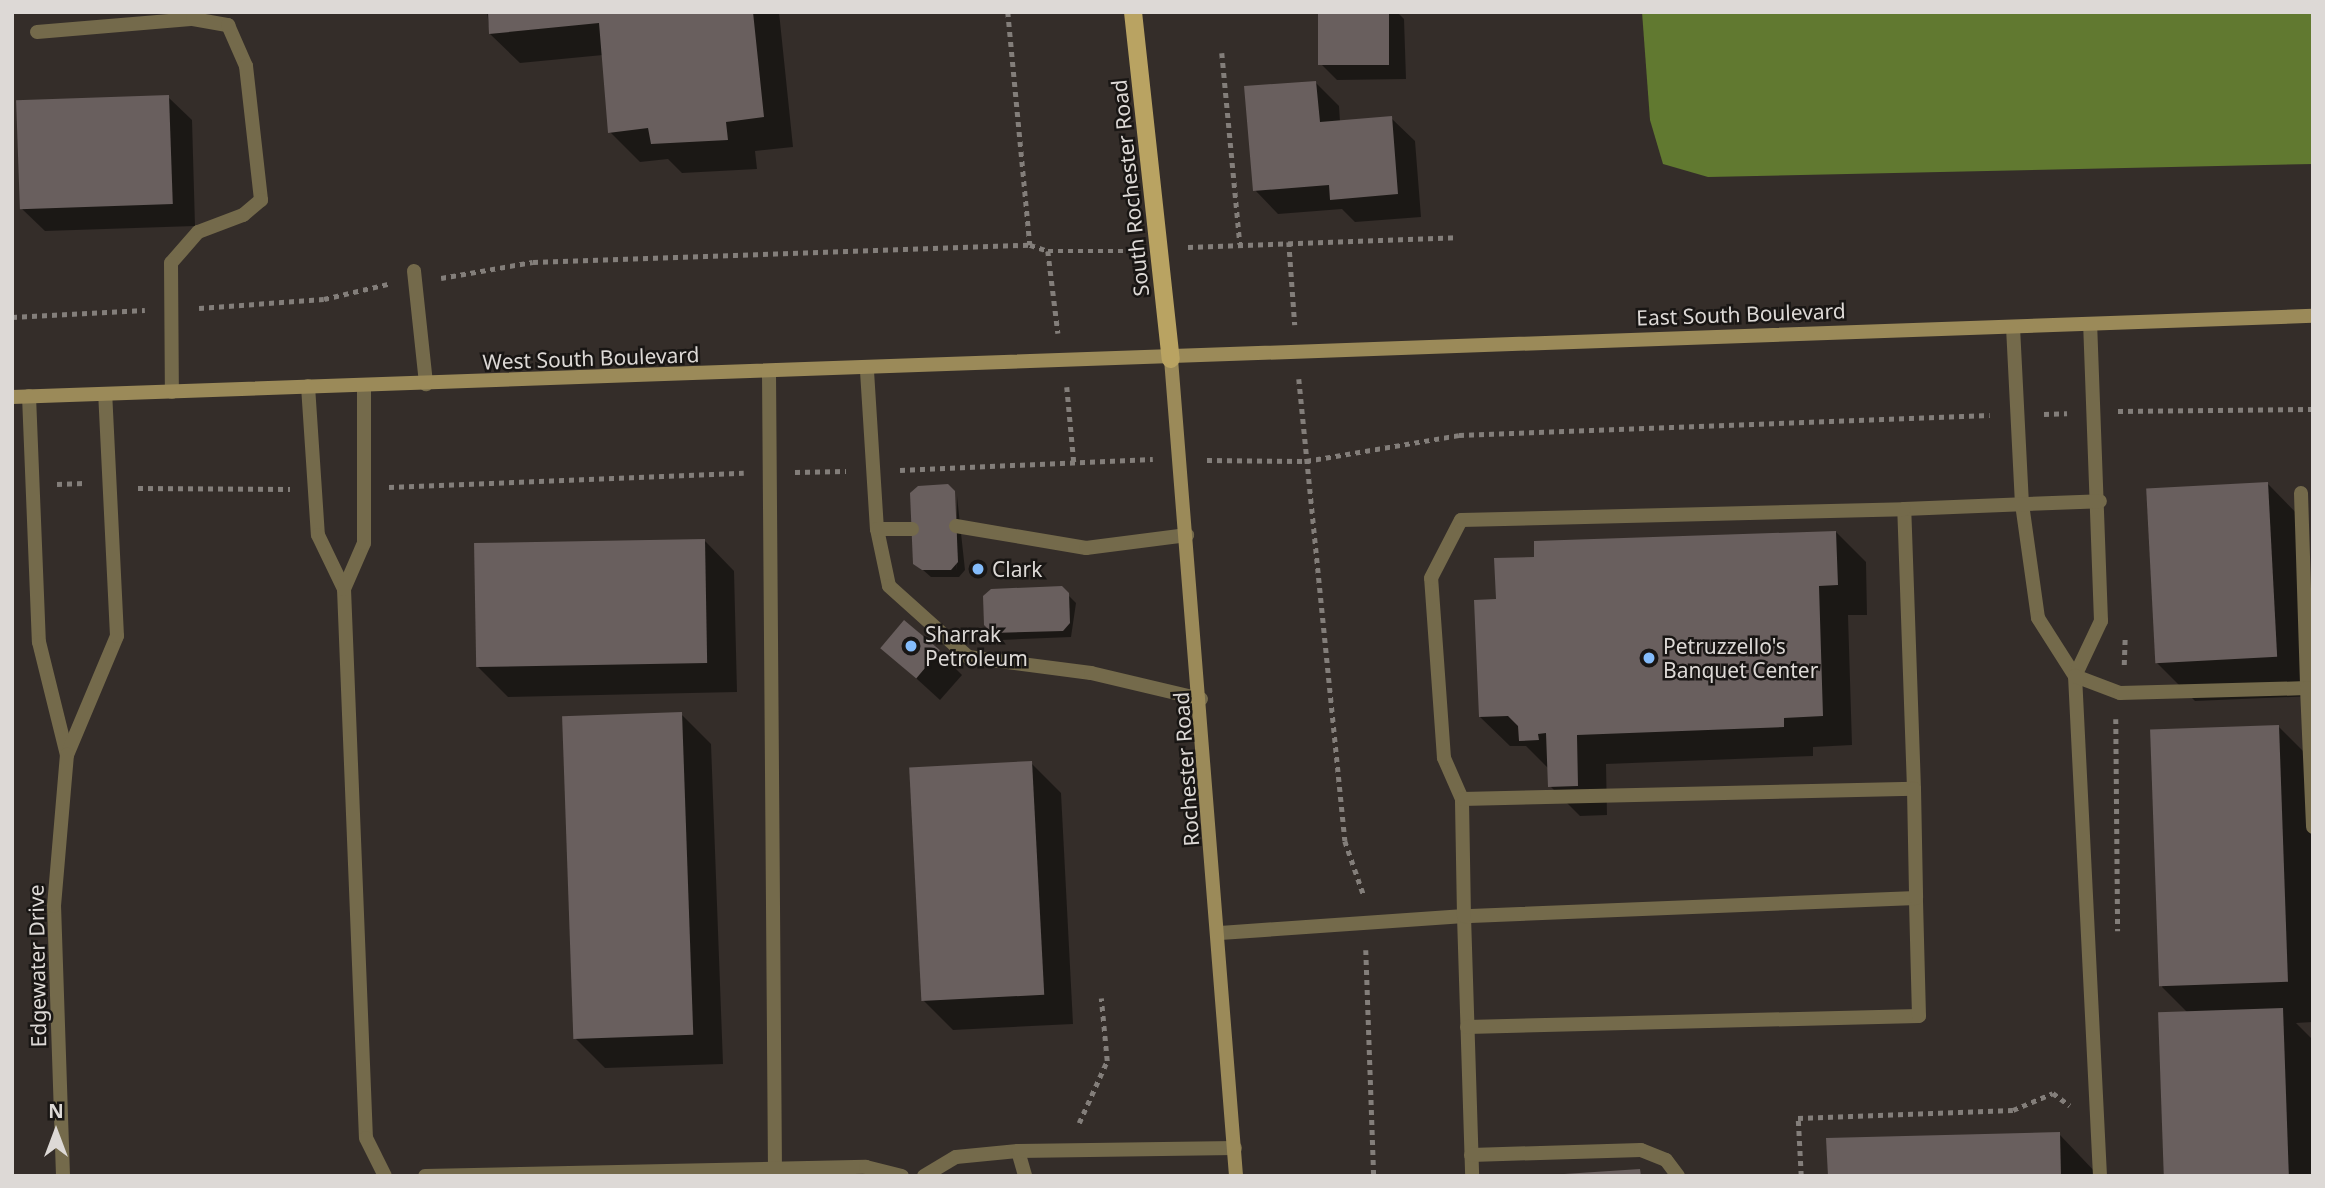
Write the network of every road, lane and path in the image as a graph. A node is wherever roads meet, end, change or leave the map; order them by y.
1 (1008, 12) edge
2 (1133, 12) edge
3 (37, 32) dead end
4 (1222, 53) dead end
5 (1457, 237) dead end
6 (1289, 242) junction
7 (1240, 244) junction
8 (1030, 245) junction
9 (1217, 245) dead end
10 (1048, 251) junction
11 (1090, 253) dead end
12 (414, 271) dead end
13 (438, 279) dead end
14 (386, 285) dead end
15 (1052, 298) dead end
16 (1293, 299) dead end
17 (199, 308) dead end
18 (133, 311) dead end
19 (2313, 316) edge
20 (12, 317) edge
21 (2090, 324) junction
22 (2013, 327) junction
23 (1171, 359) junction
24 (867, 371) junction
25 (769, 373) junction
26 (426, 384) junction
27 (364, 385) junction
28 (308, 386) junction
29 (172, 392) junction
30 (106, 394) junction
31 (29, 396) junction
32 (12, 397) edge
33 (2313, 409) edge
34 (2075, 413) dead end
35 (2037, 414) dead end
36 (2001, 415) dead end
37 (1302, 422) dead end
38 (2116, 425) dead end
39 (1075, 430) dead end
40 (1106, 457) dead end
41 (1261, 461) dead end
42 (1306, 461) junction
43 (1074, 463) junction
44 (872, 471) junction
45 (770, 472) junction
46 (90, 483) dead end
47 (54, 484) dead end
48 (135, 488) dead end
49 (315, 489) junction
50 (368, 489) junction
51 (2301, 493) dead end
52 (2100, 501) junction
53 (2022, 504) junction
54 (1904, 509) junction
55 (957, 526) dead end
56 (877, 529) junction
57 (912, 529) dead end
58 (1187, 535) junction
59 (344, 589) junction
60 (2124, 625) dead end
61 (2075, 676) junction
62 (2307, 688) junction
63 (2120, 692) junction
64 (1201, 699) junction
65 (67, 755) junction
66 (1914, 789) junction
67 (1462, 799) junction
68 (2313, 827) edge
69 (1916, 898) junction
70 (1365, 901) dead end
71 (1464, 916) junction
72 (1220, 933) junction
73 (1366, 945) dead end
74 (2119, 946) dead end
75 (1101, 998) dead end
76 (1467, 1027) junction
77 (2078, 1112) dead end
78 (1077, 1131) dead end
79 (1235, 1148) junction
80 (1018, 1151) junction
81 (1471, 1155) junction
82 (775, 1169) junction
83 (63, 1176) edge
84 (385, 1176) edge
85 (425, 1176) edge
86 (902, 1176) edge
87 (924, 1176) edge
88 (1025, 1176) edge
89 (1236, 1176) edge
90 (1374, 1176) edge
91 (1472, 1176) edge
92 (1678, 1176) edge
93 (1801, 1176) edge
94 (2099, 1176) edge

1 - 8 path
2 - 23 main road, South Rochester Road
3 - 29 street
4 - 7 path
5 - 6 path
6 - 7 path
6 - 16 path
7 - 9 path
8 - 10 path
8 - 13 path
10 - 11 path
10 - 15 path
12 - 26 street
14 - 17 path
18 - 20 path
19 - 21 street, East South Boulevard
21 - 22 street, East South Boulevard
21 - 52 street
22 - 23 street, East South Boulevard
22 - 53 street
23 - 24 street, West South Boulevard
23 - 58 street, Rochester Road
24 - 25 street, West South Boulevard
24 - 44 street
25 - 26 street, West South Boulevard
25 - 45 street
26 - 27 street, West South Boulevard
27 - 28 street, West South Boulevard
27 - 50 street
28 - 29 street, West South Boulevard
28 - 49 street
29 - 30 street, West South Boulevard
30 - 31 street, West South Boulevard
30 - 65 street, Edgewater Drive
31 - 32 street, West South Boulevard
31 - 65 street, Edgewater Drive
33 - 38 path
34 - 35 path
36 - 42 path
37 - 42 path
39 - 43 path
40 - 43 path
41 - 42 path
42 - 70 path
43 - 44 path
44 - 45 path
44 - 56 street
45 - 50 path
45 - 82 street
46 - 47 path
48 - 49 path
49 - 59 street
50 - 59 street
51 - 62 street
52 - 53 street
52 - 61 street
53 - 54 street
53 - 61 street
54 - 66 street
54 - 67 street
55 - 58 street
56 - 57 street
56 - 64 street
58 - 64 street, Rochester Road
59 - 84 street
60 - 63 path
61 - 63 street
61 - 94 street
62 - 63 street
62 - 68 street
63 - 74 path
64 - 72 street, Rochester Road
65 - 83 street, Edgewater Drive
66 - 67 street
66 - 69 street
67 - 71 street
69 - 71 street
69 - 76 street
71 - 72 street
71 - 76 street
72 - 79 street, Rochester Road
73 - 90 path
75 - 78 path
76 - 81 street
77 - 93 path
79 - 80 street
79 - 89 street, Rochester Road
80 - 87 street
80 - 88 street
81 - 91 street
81 - 92 street
82 - 85 street
82 - 86 street

